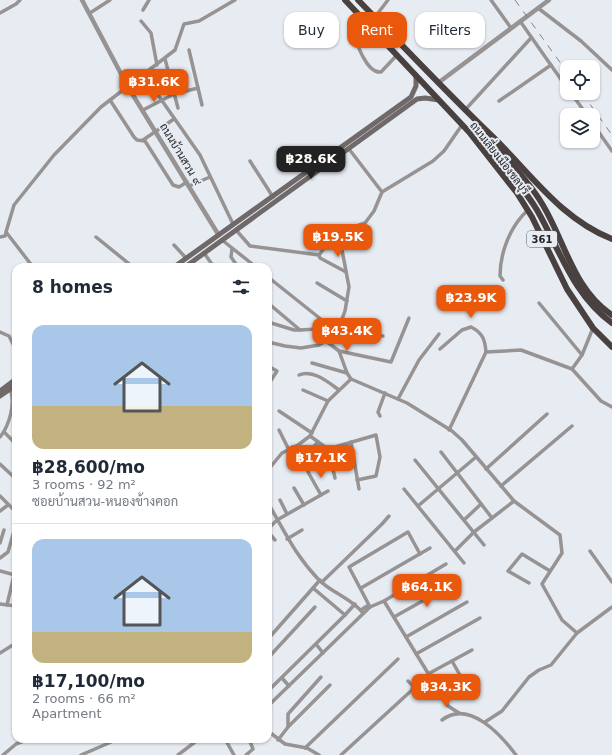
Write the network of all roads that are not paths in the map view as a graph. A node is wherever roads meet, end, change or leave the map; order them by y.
1 (20, 0) edge
2 (82, 0) edge
3 (110, 0) edge
4 (149, 0) edge
5 (235, 0) edge
6 (345, 0) edge
7 (358, 0) edge
8 (388, 0) edge
9 (491, 0) edge
10 (549, 0) edge
11 (538, 8) junction
12 (143, 10) dead end
13 (0, 12) edge
14 (356, 12) edge
15 (370, 12) edge
16 (379, 12) edge
17 (90, 13) junction
18 (141, 21) dead end
19 (520, 21) junction
20 (511, 28) junction
21 (531, 38) junction
22 (358, 48) edge
23 (390, 48) edge
24 (405, 48) edge
25 (189, 50) dead end
26 (397, 55) junction
27 (164, 59) junction
28 (157, 65) junction
29 (551, 66) junction
30 (612, 70) edge
31 (416, 75) junction
32 (560, 78) edge
33 (438, 83) junction
34 (151, 85) dead end
35 (128, 86) junction
36 (198, 88) junction
37 (174, 94) junction
38 (110, 100) junction
39 (161, 100) junction
40 (439, 100) junction
41 (499, 101) dead end
42 (202, 105) dead end
43 (178, 108) dead end
44 (143, 110) junction
45 (466, 113) junction
46 (174, 119) junction
47 (462, 125) junction
48 (156, 131) junction
49 (469, 132) junction
50 (600, 134) edge
51 (143, 140) junction
52 (348, 149) junction
53 (612, 151) edge
54 (250, 161) dead end
55 (210, 177) junction
56 (188, 184) junction
57 (382, 192) junction
58 (273, 197) junction
59 (528, 210) junction
60 (233, 224) junction
61 (236, 230) junction
62 (6, 232) junction
63 (218, 234) junction
64 (339, 235) junction
65 (0, 237) edge
66 (96, 237) dead end
67 (612, 239) edge
68 (222, 240) junction
69 (174, 245) dead end
70 (232, 249) junction
71 (204, 253) junction
72 (319, 255) junction
73 (186, 258) junction
74 (30, 263) edge
75 (128, 263) edge
76 (179, 263) edge
77 (191, 263) edge
78 (211, 263) edge
79 (235, 263) edge
80 (251, 263) edge
81 (346, 272) junction
82 (272, 280) edge
83 (503, 280) dead end
84 (317, 283) dead end
85 (347, 301) junction
86 (539, 303) dead end
87 (272, 306) edge
88 (612, 315) edge
89 (409, 318) dead end
90 (323, 320) junction
91 (272, 323) edge
92 (612, 323) edge
93 (593, 328) junction
94 (300, 330) junction
95 (0, 332) edge
96 (337, 332) junction
97 (439, 334) dead end
98 (383, 336) dead end
99 (326, 341) junction
100 (12, 342) edge
101 (272, 343) edge
102 (612, 348) edge
103 (440, 349) dead end
104 (339, 351) junction
105 (486, 352) junction
106 (582, 355) junction
107 (312, 364) dead end
108 (272, 368) edge
109 (572, 370) junction
110 (347, 373) junction
111 (299, 375) dead end
112 (272, 379) edge
113 (352, 379) junction
114 (12, 382) edge
115 (10, 389) joint
116 (303, 390) dead end
117 (339, 390) junction
118 (0, 391) edge
119 (385, 393) junction
120 (12, 394) edge
121 (0, 396) edge
122 (398, 399) junction
123 (328, 401) junction
124 (12, 402) edge
125 (612, 407) edge
126 (279, 410) dead end
127 (547, 414) dead end
128 (380, 416) dead end
129 (572, 426) dead end
130 (279, 430) dead end
131 (449, 430) junction
132 (4, 432) junction
133 (311, 434) junction
134 (0, 437) edge
135 (12, 440) edge
136 (318, 442) junction
137 (351, 442) junction
138 (328, 449) junction
139 (289, 450) junction
140 (441, 452) dead end
141 (476, 457) junction
142 (415, 460) dead end
143 (299, 463) dead end
144 (0, 464) edge
145 (272, 465) edge
146 (486, 469) junction
147 (308, 472) dead end
148 (458, 473) junction
149 (12, 474) edge
150 (335, 478) dead end
151 (357, 480) junction
152 (501, 486) junction
153 (294, 488) dead end
154 (359, 489) dead end
155 (404, 489) dead end
156 (439, 490) junction
157 (328, 491) dead end
158 (321, 495) junction
159 (0, 496) edge
160 (280, 500) dead end
161 (514, 501) junction
162 (8, 504) junction
163 (481, 504) junction
164 (304, 505) junction
165 (418, 506) junction
166 (12, 508) edge
167 (0, 511) edge
168 (272, 511) edge
169 (287, 514) junction
170 (389, 516) dead end
171 (492, 518) junction
172 (277, 520) junction
173 (464, 520) junction
174 (272, 525) edge
175 (4, 530) dead end
176 (302, 530) dead end
177 (474, 532) junction
178 (272, 537) edge
179 (12, 538) edge
180 (287, 539) junction
181 (275, 540) dead end
182 (0, 543) edge
183 (484, 545) dead end
184 (430, 548) dead end
185 (454, 551) junction
186 (590, 551) dead end
187 (420, 554) junction
188 (0, 558) edge
189 (464, 562) dead end
190 (446, 564) dead end
191 (0, 571) edge
192 (550, 571) junction
193 (12, 574) edge
194 (321, 581) junction
195 (612, 582) edge
196 (529, 583) dead end
197 (452, 585) dead end
198 (12, 586) edge
199 (313, 588) junction
200 (361, 588) junction
201 (384, 601) junction
202 (467, 602) dead end
203 (0, 604) edge
204 (355, 604) junction
205 (7, 605) junction
206 (12, 606) edge
207 (370, 606) junction
208 (315, 607) dead end
209 (612, 607) edge
210 (362, 612) junction
211 (345, 615) junction
212 (394, 617) junction
213 (480, 618) dead end
214 (577, 633) junction
215 (272, 634) edge
216 (406, 636) junction
217 (316, 644) junction
218 (12, 646) edge
219 (472, 650) dead end
220 (0, 653) edge
221 (322, 653) junction
222 (272, 654) edge
223 (416, 654) junction
224 (398, 659) dead end
225 (452, 661) junction
226 (428, 674) junction
227 (321, 677) dead end
228 (461, 677) dead end
229 (282, 678) junction
230 (408, 682) dead end
231 (330, 685) dead end
232 (289, 686) junction
233 (272, 687) edge
234 (272, 701) edge
235 (459, 713) junction
236 (442, 720) dead end
237 (485, 722) junction
238 (288, 728) junction
239 (272, 735) edge
240 (278, 740) junction
241 (19, 743) edge
242 (109, 743) edge
243 (193, 743) edge
244 (228, 743) edge
245 (251, 743) edge
246 (305, 748) junction
247 (3, 755) edge
248 (81, 755) edge
249 (178, 755) edge
250 (234, 755) edge
251 (246, 755) edge
252 (319, 755) edge
253 (341, 755) edge
254 (516, 755) edge

1 - 13 street
2 - 17 street, ถนนบ้านสวน ๙
3 - 17 street
4 - 12 street
5 - 27 street
6 - 14 highway, ถนนเลี่ยงเมืองชลบุรี / 361
7 - 15 highway, ถนนเลี่ยงเมืองชลบุรี
8 - 16 street
9 - 20 street
10 - 11 street
11 - 19 street
11 - 30 street
17 - 35 street, ถนนบ้านสวน ๙
18 - 28 street
19 - 20 street
19 - 21 street
20 - 33 street
21 - 29 street
21 - 45 street
22 - 26 street
23 - 26 highway, ถนนเลี่ยงเมืองชลบุรี / 361
24 - 33 highway, ถนนเลี่ยงเมืองชลบุรี
25 - 36 street
26 - 31 highway, ถนนเลี่ยงเมืองชลบุรี / 361
27 - 28 street
27 - 37 street
28 - 35 street
29 - 32 street
29 - 41 street
31 - 40 highway, ถนนเลี่ยงเมืองชลบุรี / 361
31 - 58 main road
33 - 45 highway, ถนนเลี่ยงเมืองชลบุรี
34 - 39 street
35 - 38 street
35 - 44 street, ถนนบ้านสวน ๙
36 - 37 street
36 - 42 street
37 - 39 street
37 - 43 street
38 - 51 street
38 - 62 street
39 - 44 street
39 - 46 street
40 - 47 highway, ถนนเลี่ยงเมืองชลบุรี / 361
40 - 52 main road
44 - 48 street, ถนนบ้านสวน ๙
45 - 67 highway, ถนนเลี่ยงเมืองชลบุรี
45 - 88 highway
46 - 48 street
46 - 55 street
47 - 49 highway, ถนนเลี่ยงเมืองชลบุรี / 361
47 - 57 street
48 - 51 street
48 - 56 street, ถนนบ้านสวน ๙
49 - 59 highway, ถนนเลี่ยงเมืองชลบุรี / 361
49 - 92 highway
50 - 53 street
51 - 56 street
52 - 57 street
52 - 61 main road
54 - 58 street
55 - 56 street
55 - 60 street
56 - 63 street, ถนนบ้านสวน ๙
57 - 64 street
58 - 60 main road
59 - 83 street
59 - 93 highway, ถนนเลี่ยงเมืองชลบุรี / 361
60 - 63 main road
61 - 68 main road
61 - 72 street
62 - 65 street
62 - 74 street
63 - 68 main road
63 - 73 main road
64 - 72 street
64 - 81 street
66 - 75 street
68 - 70 street
68 - 71 main road
69 - 73 street
70 - 79 street
70 - 80 street
71 - 77 main road
71 - 78 street
72 - 81 street
73 - 76 main road
81 - 85 street
82 - 90 street
84 - 85 street
85 - 96 street
86 - 106 street
87 - 94 street
89 - 104 street
90 - 94 street
90 - 96 street
91 - 94 street
93 - 102 highway, ถนนเลี่ยงเมืองชลบุรี / 361
93 - 106 street
95 - 100 street
96 - 98 street
96 - 99 street
97 - 122 street
99 - 101 street
99 - 104 street
103 - 105 street
104 - 110 street
105 - 109 street
105 - 131 street
106 - 109 street
107 - 110 street
108 - 112 street
109 - 125 street
110 - 113 street
111 - 117 street
113 - 117 street
113 - 119 street
114 - 118 main road
115 - 120 street
115 - 121 main road
116 - 123 street
117 - 123 street
119 - 122 street
119 - 128 street
122 - 131 street
123 - 133 street
124 - 132 street
126 - 133 street
127 - 146 street
129 - 152 street
130 - 139 street
131 - 141 street
132 - 134 street
132 - 135 street
133 - 136 street
133 - 139 street
136 - 138 street
136 - 143 street
137 - 138 street
137 - 151 street
137 - 151 street
138 - 150 street
139 - 145 street
140 - 148 street
141 - 146 street
141 - 148 street
142 - 156 street
144 - 149 street
146 - 152 street
147 - 158 street
148 - 156 street
148 - 163 street
151 - 154 street
152 - 161 street
153 - 164 street
155 - 165 street
156 - 165 street
156 - 173 street
157 - 158 street
158 - 164 street
159 - 162 street
160 - 169 street
161 - 171 street
161 - 192 street
162 - 166 street
162 - 167 street
163 - 171 street
163 - 173 street
164 - 169 street
165 - 185 street
168 - 172 street
169 - 172 street
170 - 194 street
171 - 177 street
172 - 174 street
172 - 180 street
173 - 177 street
175 - 182 street
176 - 180 street
177 - 183 street
177 - 185 street
178 - 181 street
179 - 188 street
180 - 194 street
184 - 187 street
185 - 189 street
186 - 195 street
187 - 200 street
187 - 200 street
190 - 201 street
191 - 193 street
192 - 196 street
192 - 214 street
194 - 199 street
194 - 204 street
197 - 212 street
198 - 205 street
199 - 211 street
199 - 215 street
200 - 207 street
201 - 207 street
201 - 212 street
202 - 216 street
203 - 205 street
204 - 210 street
204 - 211 street
205 - 206 street
207 - 210 street
208 - 222 street
209 - 214 street
210 - 221 street
211 - 217 street
212 - 216 street
213 - 223 street
214 - 237 street
216 - 223 street
217 - 221 street
217 - 229 street
218 - 220 street
219 - 225 street
221 - 232 street
223 - 226 street
224 - 246 street
225 - 226 street
225 - 228 street
226 - 235 street
227 - 238 street
229 - 232 street
229 - 233 street
230 - 253 street
231 - 238 street
232 - 234 street
235 - 236 street
235 - 237 street
237 - 254 street
238 - 240 street
239 - 240 street
240 - 246 street
241 - 247 street
242 - 248 street
243 - 249 street
244 - 250 street
245 - 251 street
246 - 252 street

